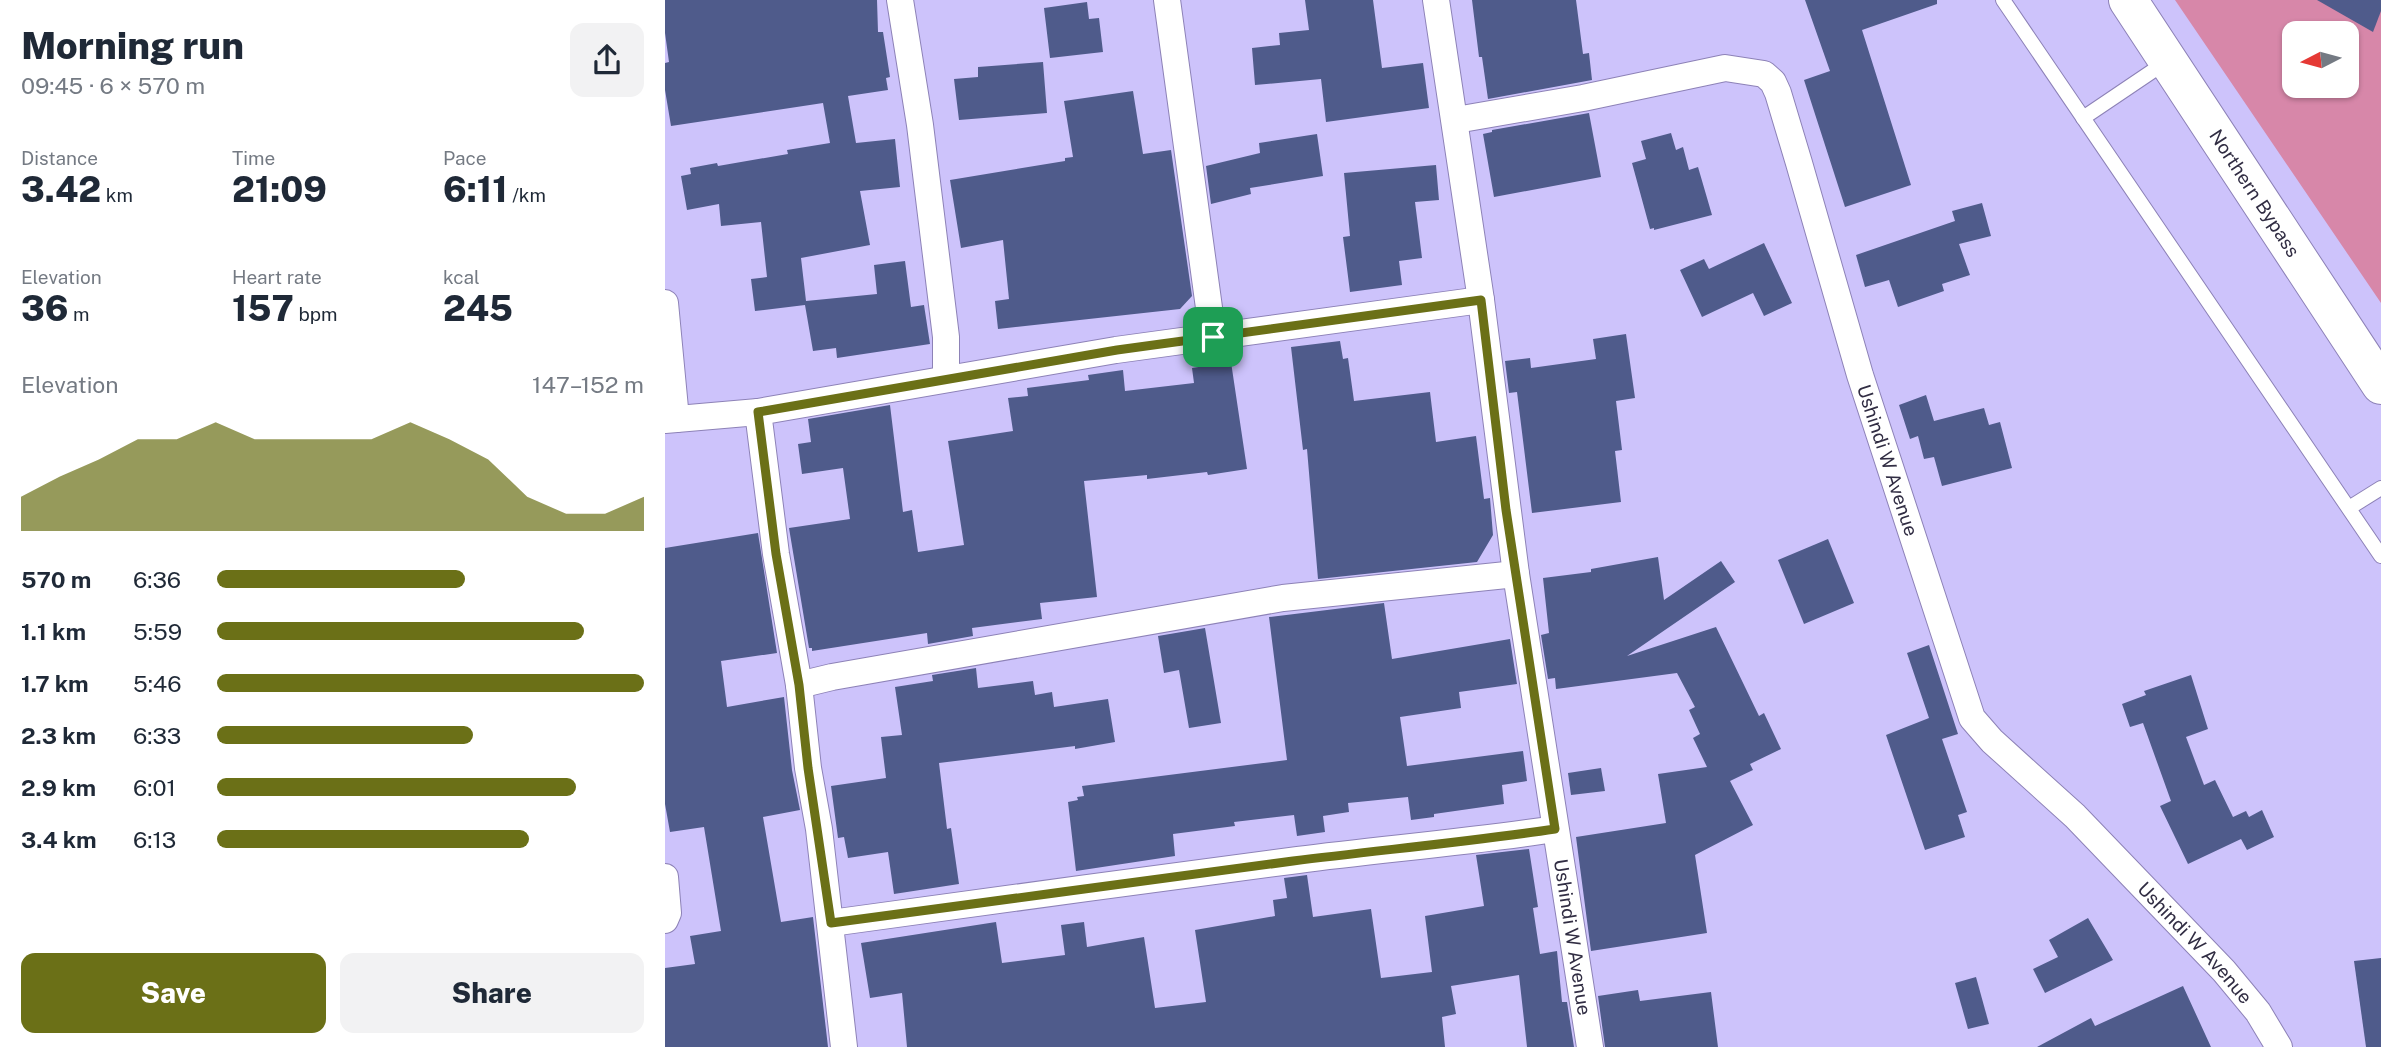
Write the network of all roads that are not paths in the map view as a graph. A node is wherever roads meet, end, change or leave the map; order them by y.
1 (900, 0) edge
2 (1167, 0) edge
3 (1436, 0) edge
4 (2003, 0) edge
5 (2128, 0) edge
6 (2168, 61) junction
7 (2083, 118) junction
8 (1456, 120) junction
9 (1481, 300) junction
10 (665, 303) edge
11 (1213, 337) junction
12 (946, 379) junction
13 (2381, 385) edge
14 (758, 412) junction
15 (671, 419) edge
16 (2381, 488) edge
17 (2349, 508) junction
18 (2381, 556) edge
19 (1515, 574) junction
20 (799, 685) junction
21 (1555, 829) junction
22 (665, 877) edge
23 (665, 920) edge
24 (831, 923) junction
25 (844, 1047) edge
26 (1590, 1047) edge
27 (2279, 1047) edge

1 - 12 street
2 - 11 street
3 - 8 street, Ushindi W Avenue
4 - 7 lane
5 - 6 main road, Northern Bypass
6 - 7 lane
6 - 13 main road, Northern Bypass
7 - 17 lane
8 - 9 street, Ushindi W Avenue
8 - 27 street, Ushindi W Avenue
9 - 11 street
9 - 19 street, Ushindi W Avenue
10 - 15 street
11 - 12 street
12 - 14 street
14 - 15 street
14 - 20 street
16 - 17 lane
17 - 18 lane
19 - 20 street
19 - 21 street, Ushindi W Avenue
20 - 24 street
21 - 24 street
21 - 26 street, Ushindi W Avenue
22 - 23 street
24 - 25 street

